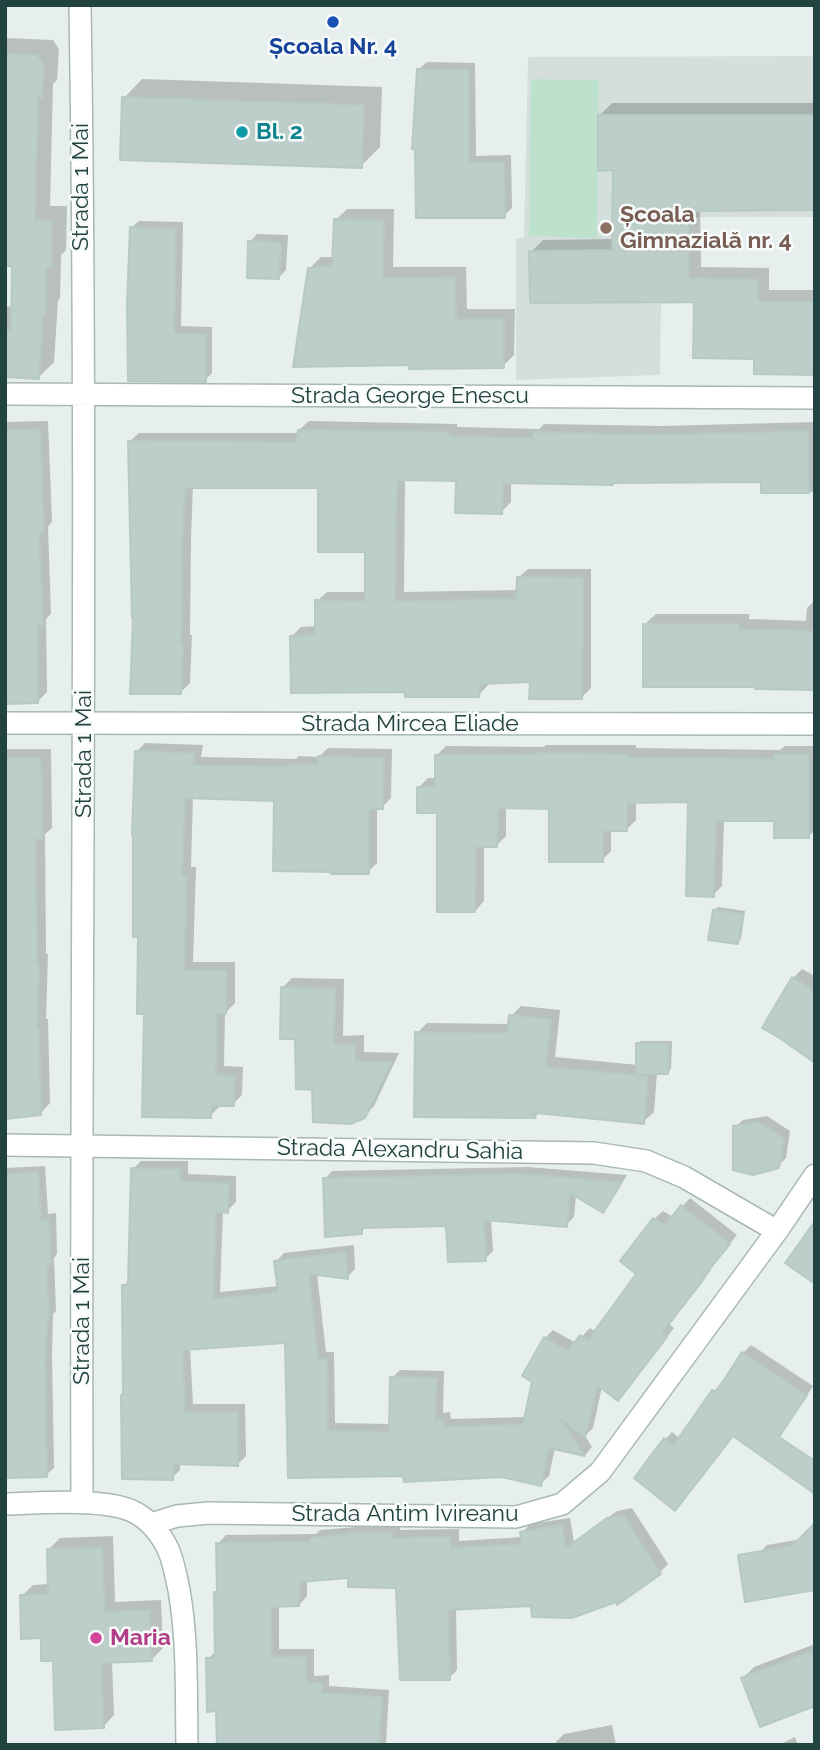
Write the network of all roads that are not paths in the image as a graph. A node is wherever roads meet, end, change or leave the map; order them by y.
1 (80, 5) edge
2 (5, 394) edge
3 (83, 394) junction
4 (815, 398) edge
5 (5, 723) edge
6 (84, 724) junction
7 (815, 724) edge
8 (5, 1145) edge
9 (82, 1146) junction
10 (815, 1175) edge
11 (777, 1230) junction
12 (82, 1503) junction
13 (5, 1504) edge
14 (151, 1524) junction
15 (187, 1745) edge

1 - 3 street, Strada 1 Mai
2 - 3 street, Strada George Enescu
3 - 4 street, Strada George Enescu
3 - 6 street, Strada 1 Mai
5 - 6 street, Strada Mircea Eliade
6 - 7 street, Strada Mircea Eliade
6 - 9 street, Strada 1 Mai
8 - 9 street, Strada Alexandru Sahia
9 - 11 street, Strada Alexandru Sahia
9 - 12 street, Strada 1 Mai
10 - 11 street, Strada Antim Ivireanu
11 - 14 street, Strada Antim Ivireanu
12 - 13 street
12 - 14 street
14 - 15 street

